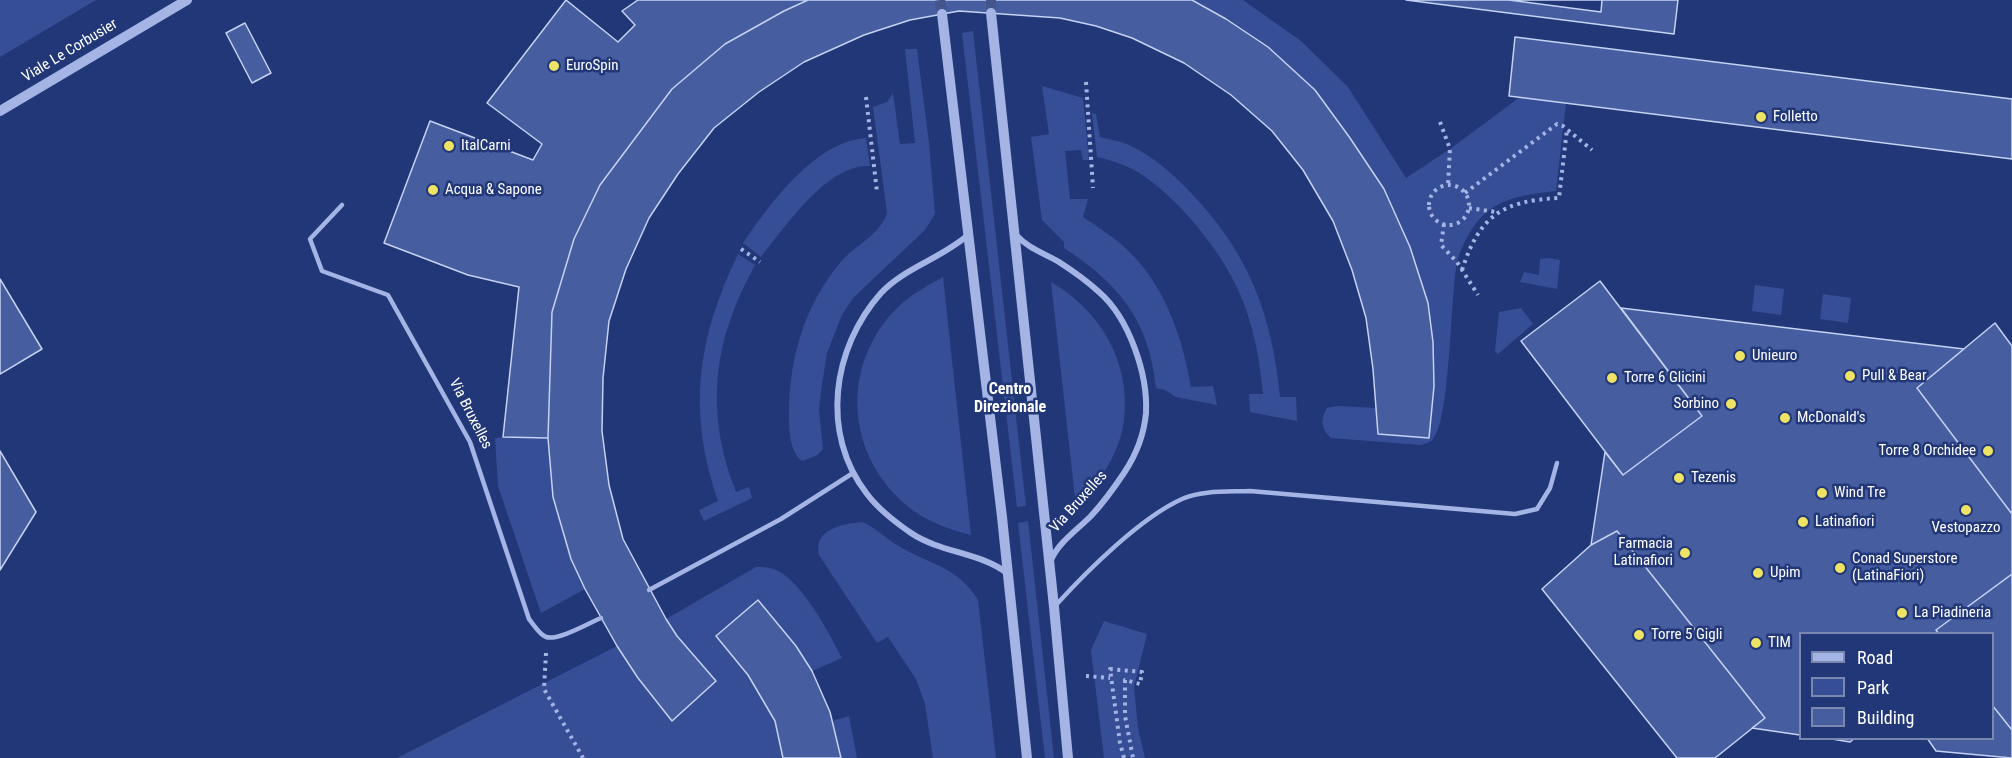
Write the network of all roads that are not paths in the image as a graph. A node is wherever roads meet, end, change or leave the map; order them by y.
1 (187, 0) edge
2 (992, 13) tunnel mouth
3 (942, 14) tunnel mouth
4 (0, 111) edge
5 (342, 205) dead end
6 (968, 234) junction
7 (1015, 234) junction
8 (1557, 463) dead end
9 (853, 473) junction
10 (1050, 563) junction
11 (1007, 573) junction
12 (649, 590) dead end
13 (1054, 607) junction
14 (601, 618) dead end
15 (1027, 758) edge
16 (1068, 758) edge

1 - 4 street, Viale Le Corbusier
2 - 7 street, Via Bruxelles
3 - 6 street
5 - 14 lane, Via Bruxelles
6 - 9 street
6 - 11 street
7 - 10 street, Via Bruxelles
7 - 10 street, Via Bruxelles
8 - 13 lane
9 - 11 street
9 - 12 lane
10 - 13 street, Via Bruxelles
11 - 15 street
13 - 16 street, Via Bruxelles

